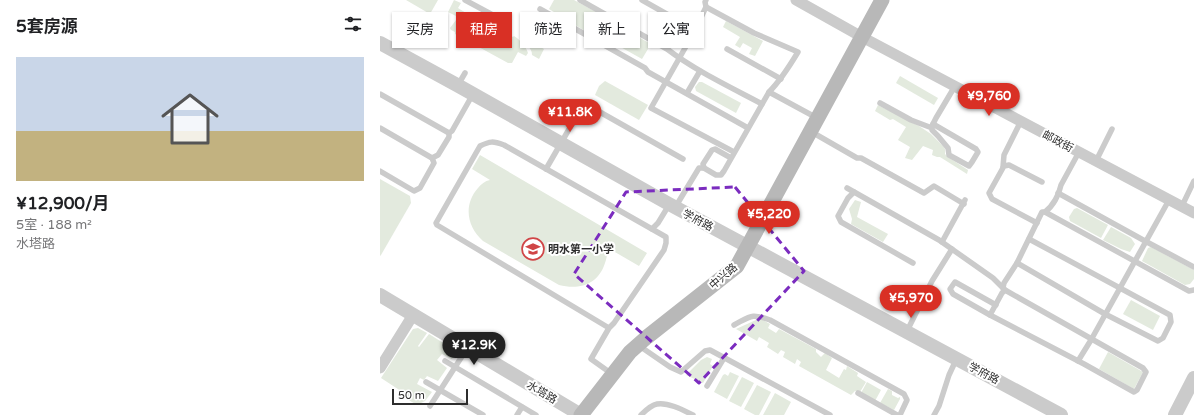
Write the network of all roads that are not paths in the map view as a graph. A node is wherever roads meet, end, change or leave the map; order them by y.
1 (465, 0) edge
2 (580, 0) edge
3 (642, 0) edge
4 (796, 0) edge
5 (882, 0) edge
6 (705, 2) edge
7 (540, 9) dead end
8 (487, 12) edge
9 (663, 12) edge
10 (701, 12) edge
11 (862, 37) junction
12 (380, 43) edge
13 (685, 48) edge
14 (727, 49) dead end
15 (680, 58) junction
16 (700, 71) junction
17 (465, 73) dead end
18 (781, 79) junction
19 (666, 82) junction
20 (458, 85) junction
21 (955, 86) junction
22 (769, 92) junction
23 (687, 93) junction
24 (380, 94) edge
25 (473, 94) junction
26 (880, 103) dead end
27 (762, 104) junction
28 (1021, 121) junction
29 (814, 125) junction
30 (933, 126) junction
31 (380, 128) edge
32 (748, 128) junction
33 (1112, 129) dead end
34 (448, 133) junction
35 (561, 144) junction
36 (734, 152) junction
37 (1079, 152) junction
38 (432, 158) junction
39 (731, 158) junction
40 (682, 160) dead end
41 (1096, 161) junction
42 (1003, 167) junction
43 (704, 168) junction
44 (546, 169) junction
45 (380, 171) edge
46 (1194, 181) edge
47 (1042, 182) dead end
48 (847, 188) dead end
49 (854, 192) junction
50 (1058, 193) junction
51 (1169, 200) junction
52 (672, 206) junction
53 (1182, 206) junction
54 (1046, 212) junction
55 (1194, 213) edge
56 (1037, 223) junction
57 (652, 229) junction
58 (1029, 239) junction
59 (942, 242) junction
60 (1146, 242) junction
61 (747, 246) junction
62 (952, 249) junction
63 (913, 262) dead end
64 (1134, 262) junction
65 (1017, 263) junction
66 (1194, 267) edge
67 (1120, 288) junction
68 (1004, 289) junction
69 (1194, 290) edge
70 (380, 295) edge
71 (996, 305) junction
72 (1105, 314) junction
73 (413, 315) junction
74 (990, 315) junction
75 (734, 325) dead end
76 (609, 328) junction
77 (906, 332) junction
78 (1092, 340) junction
79 (638, 345) junction
80 (468, 347) junction
81 (724, 358) junction
82 (956, 359) junction
83 (445, 361) dead end
84 (1078, 361) junction
85 (381, 362) edge
86 (455, 367) junction
87 (612, 375) junction
88 (1194, 378) edge
89 (426, 382) dead end
90 (707, 386) dead end
91 (440, 390) junction
92 (858, 393) dead end
93 (430, 406) dead end
94 (522, 407) junction
95 (1054, 413) edge
96 (483, 415) edge
97 (517, 415) edge
98 (536, 415) edge
99 (581, 415) edge
100 (641, 415) edge
101 (693, 415) edge
102 (830, 415) edge
103 (896, 415) edge
104 (900, 415) edge
105 (934, 415) edge
106 (1175, 415) edge

1 - 8 lane
2 - 15 lane
3 - 9 lane
4 - 11 street, 邮政街
5 - 11 main road, 中兴路
6 - 10 lane
6 - 18 lane
7 - 19 lane
11 - 21 street, 邮政街
11 - 29 main road, 中兴路
12 - 20 street, 学府路
13 - 15 lane
14 - 18 lane
15 - 16 lane
15 - 19 lane
16 - 23 lane
16 - 27 lane
17 - 20 lane
18 - 22 lane
19 - 23 lane
19 - 36 lane
20 - 25 street, 学府路
21 - 28 street, 邮政街
21 - 30 lane
22 - 27 lane
22 - 29 lane
23 - 32 lane
24 - 34 lane
25 - 34 lane
25 - 35 street, 学府路
26 - 30 lane
27 - 32 lane
28 - 37 street, 邮政街
28 - 42 lane
29 - 59 lane
29 - 61 main road, 中兴路
30 - 30 lane
31 - 38 lane
32 - 36 lane
33 - 41 lane
34 - 38 lane
35 - 40 lane
35 - 44 lane
35 - 52 street, 学府路
36 - 39 lane
37 - 41 street, 邮政街
37 - 50 lane
38 - 45 lane
39 - 43 lane
39 - 43 lane
41 - 51 street, 邮政街
42 - 47 lane
42 - 56 lane
43 - 52 lane
44 - 57 lane
44 - 76 lane
46 - 53 lane
48 - 49 lane
49 - 59 lane
49 - 63 lane
50 - 54 lane
50 - 60 lane
51 - 53 street, 邮政街
51 - 60 lane
52 - 57 lane
52 - 61 street, 学府路
53 - 55 street, 邮政街
54 - 56 lane
54 - 64 lane
56 - 58 lane
57 - 76 lane
58 - 65 lane
58 - 67 lane
59 - 62 lane
60 - 64 lane
60 - 66 lane
61 - 77 street, 学府路
61 - 79 main road, 中兴路
62 - 68 lane
62 - 77 lane
64 - 67 lane
64 - 69 lane
65 - 68 lane
65 - 72 lane
67 - 72 lane
67 - 72 lane
68 - 71 lane
68 - 78 lane
70 - 73 street, 水塔路
71 - 74 lane
71 - 74 lane
72 - 78 lane
73 - 80 street, 水塔路
73 - 85 street
74 - 84 lane
75 - 104 lane
76 - 87 lane
77 - 82 street, 学府路
78 - 84 lane
78 - 84 lane
79 - 81 lane
79 - 87 main road, 中兴路
80 - 86 lane
80 - 99 street, 水塔路
81 - 90 lane
81 - 102 lane
82 - 95 street, 学府路
82 - 105 lane
83 - 86 lane
86 - 91 lane
86 - 94 lane
87 - 99 main road, 中兴路
88 - 106 street
89 - 91 lane
91 - 93 lane
91 - 96 lane
92 - 103 lane
94 - 97 lane
94 - 98 lane
100 - 101 lane

